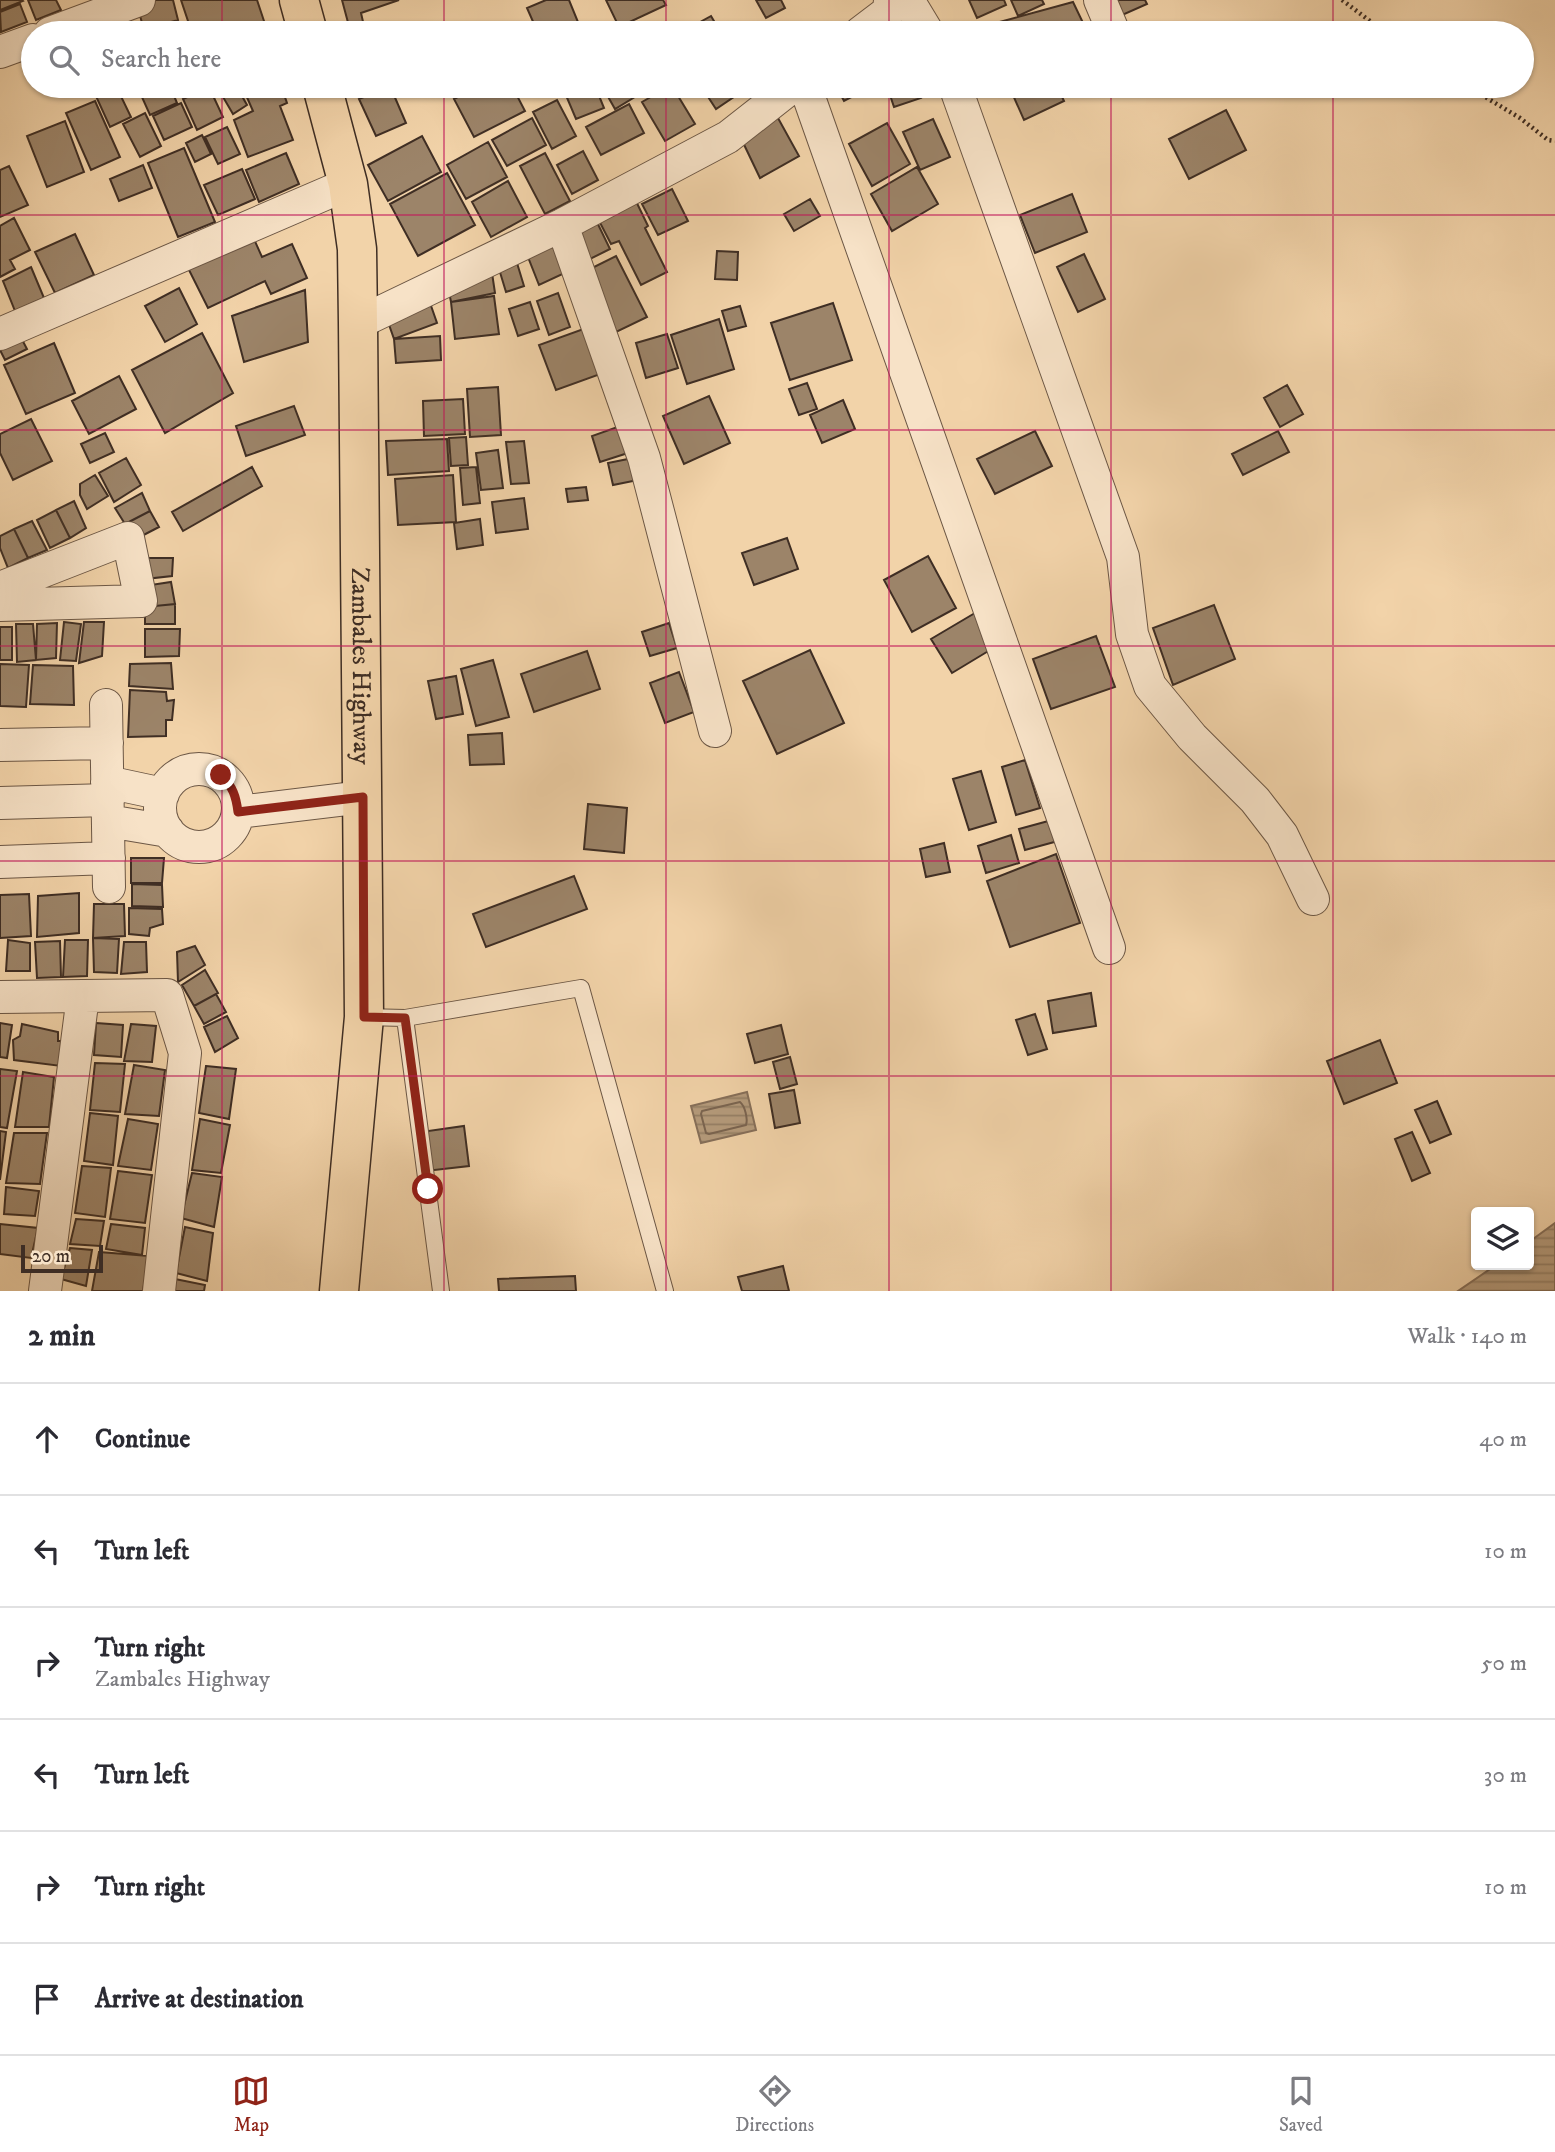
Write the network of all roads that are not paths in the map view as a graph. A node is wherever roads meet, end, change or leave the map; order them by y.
1 (139, 0) edge
2 (299, 0) edge
3 (890, 0) edge
4 (908, 0) edge
5 (1100, 0) edge
6 (82, 21) edge
7 (304, 21) edge
8 (875, 21) edge
9 (921, 21) edge
10 (1109, 21) edge
11 (21, 44) edge
12 (0, 52) edge
13 (325, 98) edge
14 (778, 98) edge
15 (809, 98) edge
16 (959, 98) edge
17 (348, 184) junction
18 (562, 225) junction
19 (358, 323) junction
20 (0, 334) edge
21 (0, 587) edge
22 (0, 605) edge
23 (106, 705) dead end
24 (715, 731) dead end
25 (107, 743) junction
26 (0, 745) edge
27 (163, 794) junction
28 (363, 797) junction
29 (108, 801) junction
30 (0, 803) edge
31 (238, 812) junction
32 (168, 831) junction
33 (0, 862) edge
34 (1313, 900) dead end
35 (1109, 948) dead end
36 (0, 996) edge
37 (83, 996) junction
38 (364, 1017) junction
39 (405, 1018) junction
40 (45, 1291) edge
41 (159, 1291) edge
42 (339, 1291) edge
43 (441, 1291) edge
44 (664, 1291) edge

1 - 6 street
2 - 7 main road
3 - 8 street
4 - 9 street
5 - 10 street
11 - 12 street
13 - 17 main road, Zambales Highway
14 - 18 street
15 - 35 street
16 - 34 street
17 - 19 main road, Zambales Highway
17 - 20 street
18 - 19 street
18 - 24 street
19 - 28 main road, Zambales Highway
21 - 22 street
23 - 25 street
25 - 26 street
25 - 29 street
27 - 29 street
27 - 31 street
27 - 32 street
28 - 31 street
28 - 38 main road, Zambales Highway
29 - 30 street
29 - 32 street
29 - 33 street
31 - 32 street
36 - 37 street
37 - 40 street
37 - 41 street
38 - 39 lane
38 - 42 main road, Zambales Highway
39 - 43 lane
39 - 44 lane

